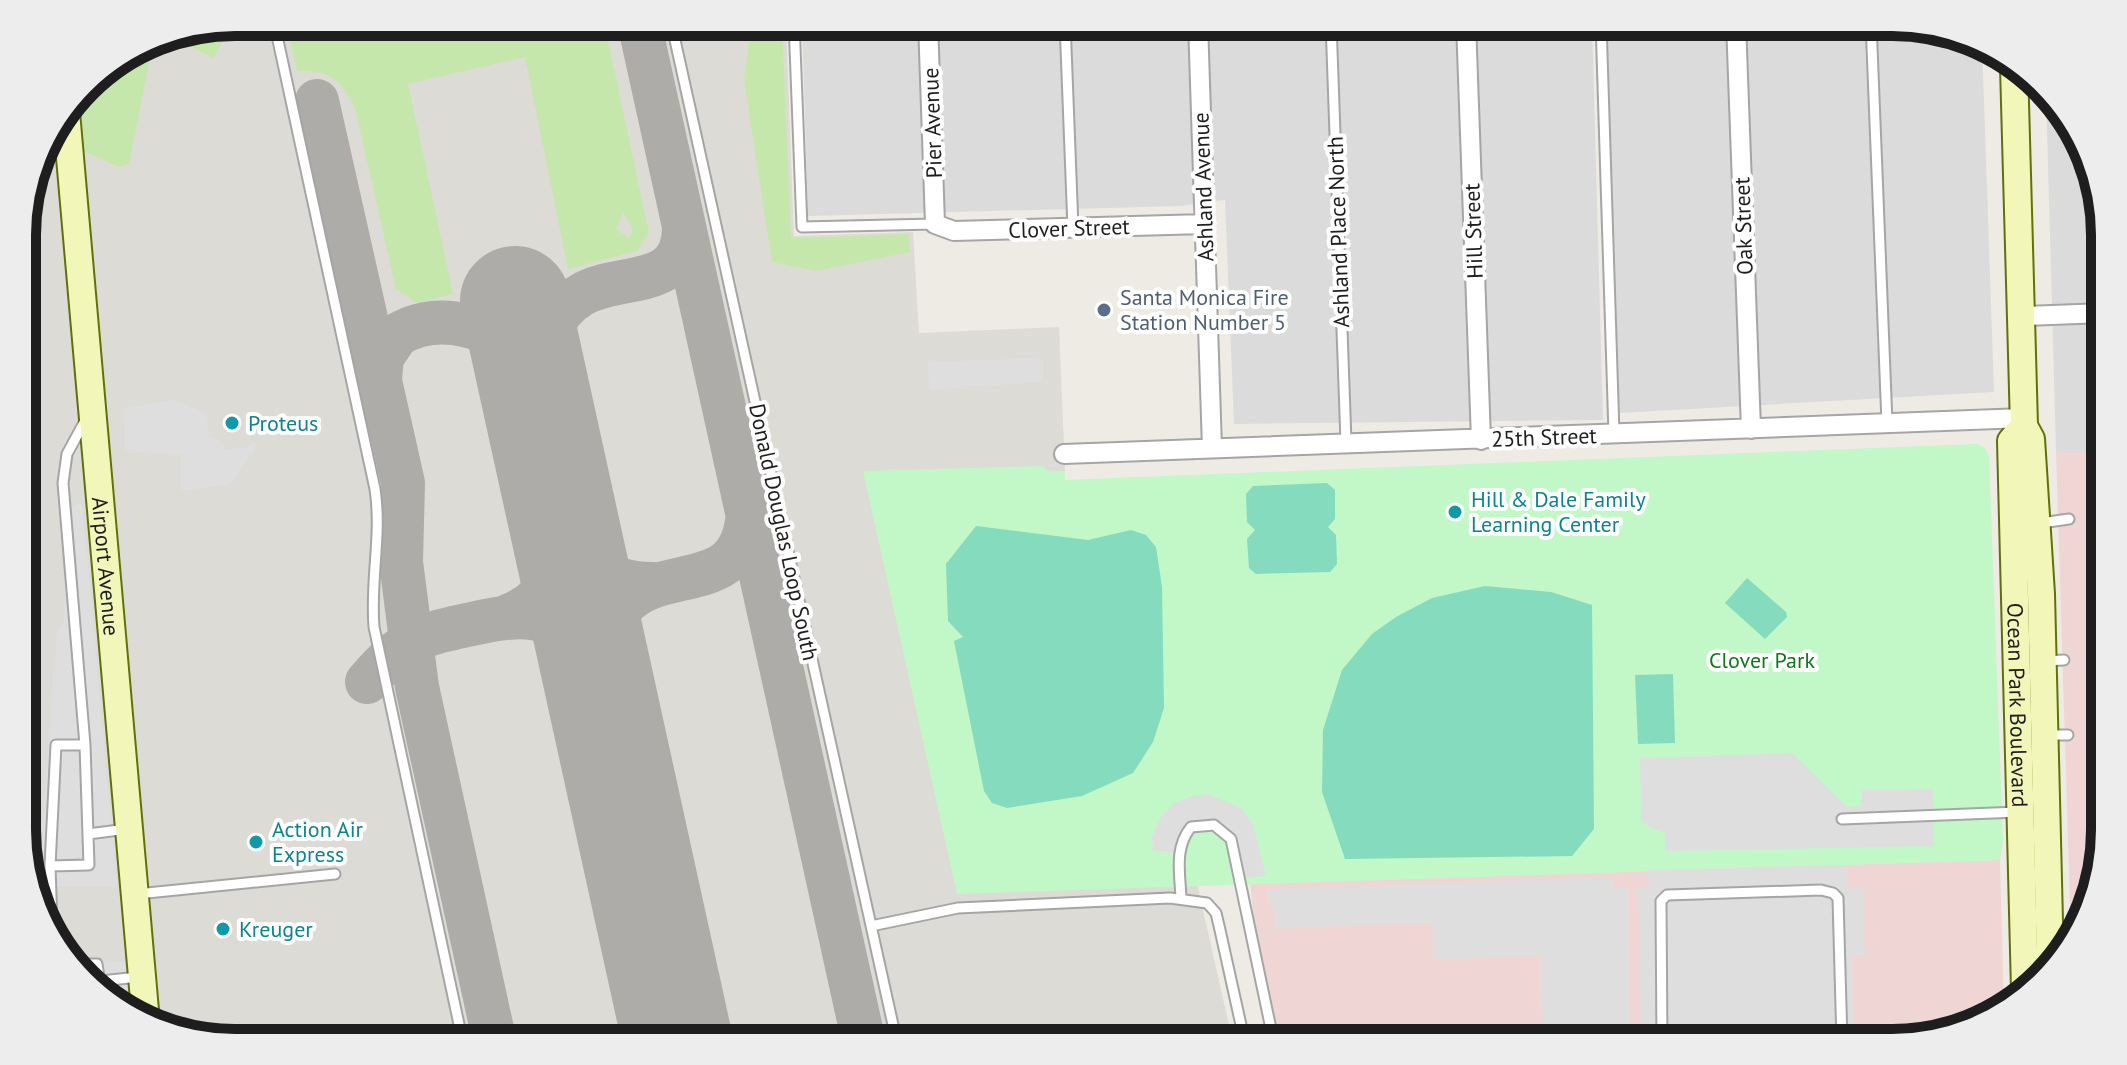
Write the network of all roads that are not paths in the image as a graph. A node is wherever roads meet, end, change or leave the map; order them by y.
1 (277, 36) edge
2 (674, 36) edge
3 (795, 36) edge
4 (928, 36) edge
5 (1066, 36) edge
6 (1198, 36) edge
7 (1332, 36) edge
8 (1467, 36) edge
9 (1601, 36) edge
10 (1737, 36) edge
11 (1872, 36) edge
12 (2014, 78) edge
13 (67, 127) edge
14 (935, 224) junction
15 (1205, 224) junction
16 (1073, 228) junction
17 (2091, 313) edge
18 (2022, 316) junction
19 (91, 407) junction
20 (2024, 422) junction
21 (1887, 423) junction
22 (1751, 429) junction
23 (1614, 434) junction
24 (1481, 440) junction
25 (1346, 442) junction
26 (1212, 448) junction
27 (1064, 454) dead end
28 (2069, 519) dead end
29 (2036, 524) junction
30 (85, 745) junction
31 (2019, 812) junction
32 (1842, 819) dead end
33 (127, 829) junction
34 (88, 834) junction
35 (50, 866) junction
36 (335, 874) dead end
37 (134, 894) junction
38 (1181, 898) junction
39 (51, 907) edge
40 (871, 926) junction
41 (2050, 951) edge
42 (88, 964) edge
43 (99, 975) edge
44 (141, 977) junction
45 (2025, 978) edge
46 (109, 983) edge
47 (144, 1008) edge
48 (460, 1029) edge
49 (894, 1029) edge
50 (1242, 1029) edge
51 (1271, 1029) edge
52 (1662, 1029) edge
53 (1842, 1029) edge

1 - 48 lane
2 - 40 lane, Donald Douglas Loop South
3 - 14 lane
4 - 14 street, Pier Avenue
5 - 16 lane
6 - 15 street, Ashland Avenue
7 - 25 lane, Ashland Place North
8 - 24 street, Hill Street
9 - 23 lane
10 - 22 street, Oak Street
11 - 21 lane
12 - 18 street, Ocean Park Boulevard
13 - 19 street, Airport Avenue
14 - 16 street, Clover Street
15 - 16 street, Clover Street
15 - 26 street, Ashland Avenue
17 - 18 street
18 - 20 street, Ocean Park Boulevard
19 - 30 lane
19 - 33 street, Airport Avenue
20 - 21 street, 25th Street
20 - 29 street, Ocean Park Boulevard
20 - 31 street, Ocean Park Boulevard
21 - 22 street, 25th Street
22 - 23 street, 25th Street
23 - 24 street, 25th Street
24 - 25 street, 25th Street
25 - 26 street, 25th Street
26 - 27 street, 25th Street
28 - 29 lane
29 - 41 street, Ocean Park Boulevard
30 - 34 lane
30 - 35 lane
31 - 32 lane
31 - 45 street, Ocean Park Boulevard
33 - 34 lane
33 - 37 street, Airport Avenue
34 - 35 lane
35 - 39 lane
36 - 37 lane
37 - 44 street, Airport Avenue
38 - 40 lane
38 - 50 lane
38 - 51 lane
40 - 49 lane, Donald Douglas Loop South
42 - 43 lane
44 - 46 lane
44 - 47 street, Airport Avenue
52 - 53 lane

